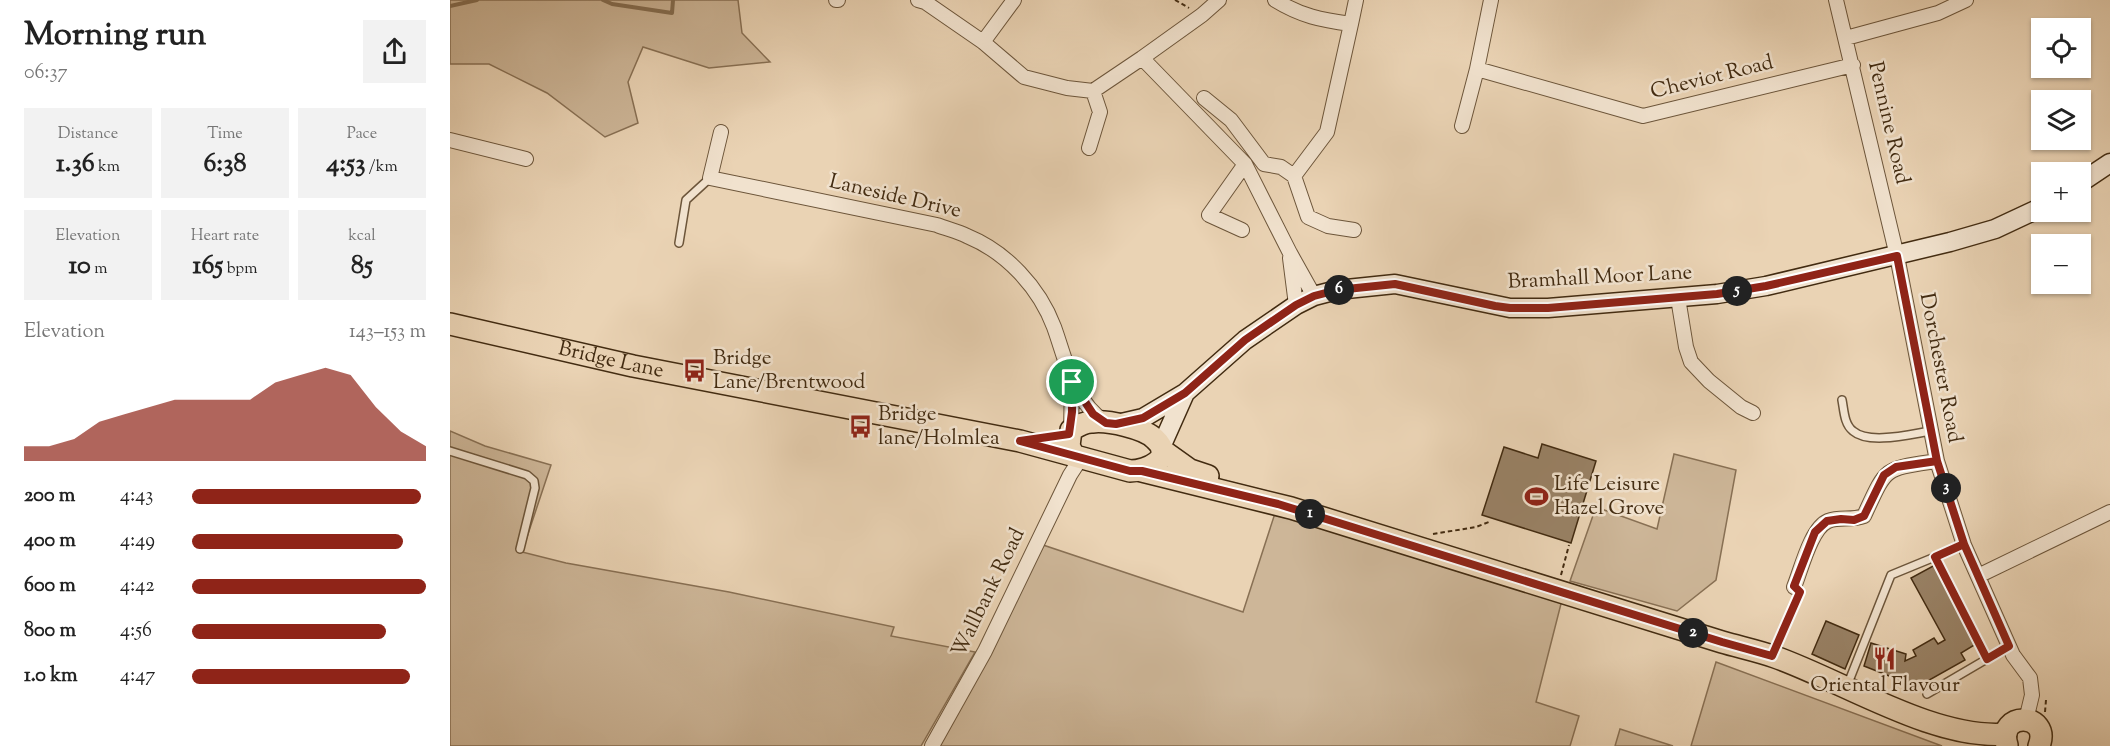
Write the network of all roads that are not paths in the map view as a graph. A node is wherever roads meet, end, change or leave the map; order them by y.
1 (918, 0) edge
2 (1014, 0) edge
3 (1219, 0) edge
4 (1275, 0) edge
5 (1356, 0) edge
6 (1491, 0) edge
7 (1836, 0) edge
8 (1966, 0) edge
9 (1351, 24) junction
10 (1846, 38) junction
11 (983, 42) junction
12 (1142, 58) junction
13 (1853, 65) junction
14 (1477, 69) junction
15 (1093, 91) junction
16 (1204, 98) dead end
17 (1462, 126) dead end
18 (721, 132) dead end
19 (450, 140) edge
20 (1089, 148) dead end
21 (526, 159) dead end
22 (2110, 163) edge
23 (1245, 164) junction
24 (1294, 176) junction
25 (2091, 176) edge
26 (710, 178) junction
27 (2031, 212) edge
28 (1242, 230) dead end
29 (1354, 230) dead end
30 (679, 243) dead end
31 (1290, 253) junction
32 (1897, 256) junction
33 (1314, 296) junction
34 (1678, 298) junction
35 (1296, 305) junction
36 (450, 324) edge
37 (1072, 382) junction
38 (1185, 393) junction
39 (1842, 400) dead end
40 (1753, 413) dead end
41 (1111, 424) junction
42 (1931, 432) junction
43 (1073, 444) junction
44 (1161, 449) junction
45 (450, 452) edge
46 (1937, 461) junction
47 (1142, 471) junction
48 (1291, 508) junction
49 (2110, 512) edge
50 (1964, 544) junction
51 (520, 549) dead end
52 (1978, 576) junction
53 (1794, 586) road end
54 (2009, 646) junction
55 (1847, 687) junction
56 (1927, 694) dead end
57 (2026, 720) junction
58 (2007, 740) edge
59 (932, 746) edge
60 (2039, 746) edge

1 - 11 street
2 - 11 street
3 - 12 street
4 - 9 street
5 - 9 street
6 - 14 street
7 - 10 street, Pennine Road
8 - 10 street
9 - 24 street
10 - 13 street, Pennine Road
11 - 15 street
12 - 15 street
12 - 23 street
13 - 14 street, Cheviot Road
13 - 32 street, Pennine Road
14 - 17 street
15 - 20 street
16 - 24 street
18 - 26 street
19 - 21 street
22 - 25 street
23 - 28 street
23 - 31 street
24 - 29 street
26 - 30 lane
26 - 37 street, Laneside Drive
27 - 32 street, Bramhall Moor Lane
31 - 33 street
31 - 35 street
32 - 34 street, Bramhall Moor Lane
32 - 42 street, Dorchester Road
33 - 34 street, Bramhall Moor Lane
33 - 35 street, Bramhall Moor Lane
34 - 40 street
35 - 38 street, Bramhall Moor Lane
36 - 43 main road, Bridge Lane
37 - 41 street, Laneside Drive
37 - 43 street, Laneside Drive
38 - 41 street, Bramhall Moor Lane
38 - 44 street, Bramhall Moor Lane
39 - 42 lane
41 - 43 main road
41 - 44 main road
42 - 46 street, Dorchester Road
43 - 47 main road, Bridge Lane
43 - 59 street, Wallbank Road
44 - 47 main road
44 - 48 main road
45 - 51 lane
46 - 50 street, Dorchester Road
46 - 53 street
47 - 48 main road, Bridge Lane
48 - 55 main road
49 - 52 street
50 - 52 street, Dorchester Road
50 - 55 lane
52 - 54 street, Dorchester Road
54 - 56 lane
54 - 57 street, Dorchester Road
55 - 58 main road
57 - 58 main road
57 - 60 main road

